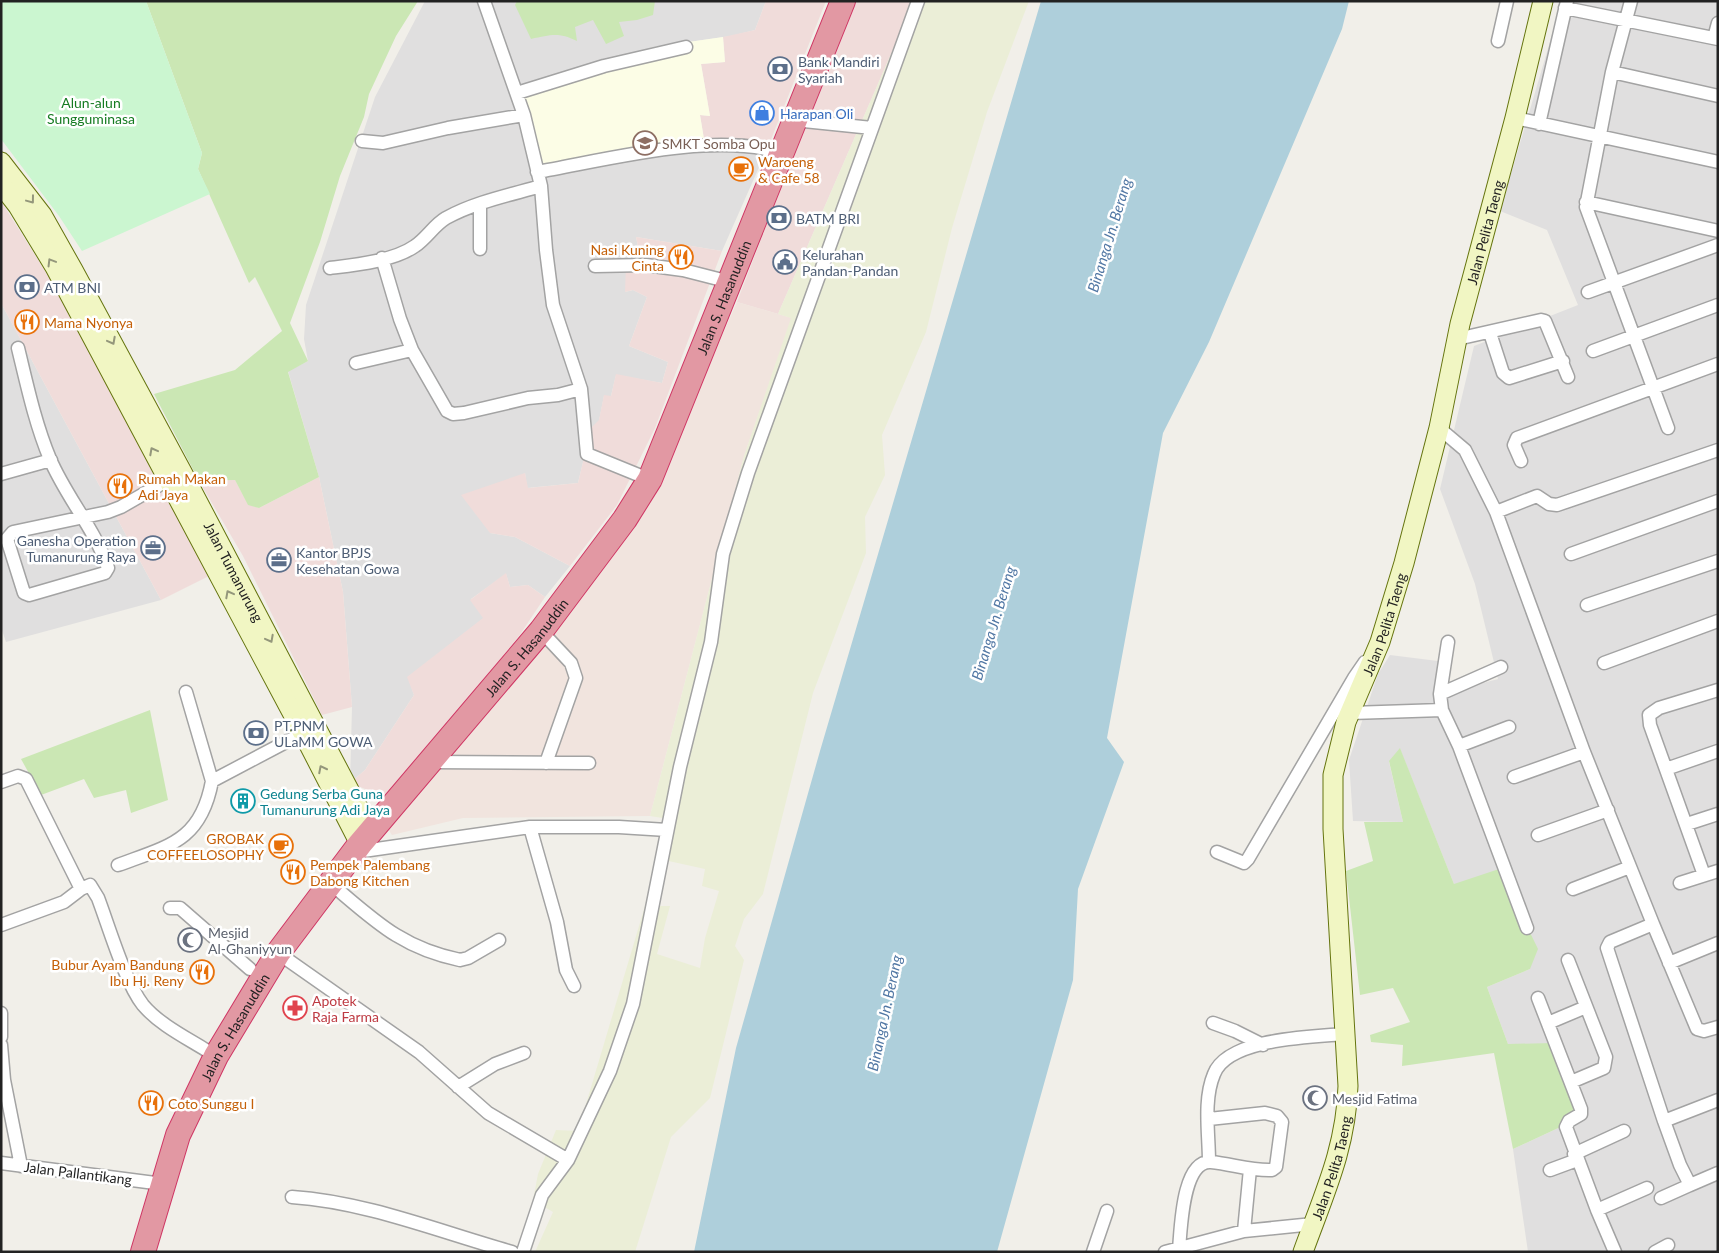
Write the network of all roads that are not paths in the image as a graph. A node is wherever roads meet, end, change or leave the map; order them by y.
1 (484, 1) edge
2 (830, 1) edge
3 (843, 1) edge
4 (918, 1) edge
5 (1507, 1) edge
6 (1544, 1) edge
7 (1631, 1) edge
8 (1566, 4) edge
9 (1626, 19) junction
10 (1718, 23) edge
11 (1716, 39) edge
12 (1498, 42) dead end
13 (686, 47) dead end
14 (1612, 72) junction
15 (517, 93) junction
16 (1718, 96) edge
17 (524, 114) junction
18 (1515, 118) junction
19 (794, 120) junction
20 (1540, 124) junction
21 (872, 128) junction
22 (1599, 137) junction
23 (362, 141) dead end
24 (776, 151) junction
25 (1, 162) edge
26 (1718, 162) edge
27 (537, 172) junction
28 (1, 184) edge
29 (541, 186) junction
30 (1586, 202) junction
31 (480, 204) junction
32 (1718, 231) edge
33 (1718, 245) edge
34 (480, 249) dead end
35 (382, 258) junction
36 (595, 266) dead end
37 (330, 268) dead end
38 (725, 281) junction
39 (1615, 283) junction
40 (1588, 292) dead end
41 (1718, 305) edge
42 (1490, 333) junction
43 (1633, 335) junction
44 (1457, 339) junction
45 (18, 348) dead end
46 (412, 350) junction
47 (1593, 351) dead end
48 (1562, 360) junction
49 (356, 363) dead end
50 (1718, 364) edge
51 (1568, 377) dead end
52 (1653, 388) junction
53 (581, 389) junction
54 (1439, 428) junction
55 (1668, 428) dead end
56 (1718, 450) edge
57 (51, 460) junction
58 (1521, 461) dead end
59 (1, 474) edge
60 (175, 475) junction
61 (641, 476) junction
62 (1718, 501) edge
63 (1496, 512) junction
64 (83, 517) junction
65 (1570, 554) dead end
66 (1718, 561) edge
67 (1587, 606) dead end
68 (1718, 621) edge
69 (541, 631) junction
70 (1380, 642) junction
71 (1448, 642) dead end
72 (1604, 663) dead end
73 (1501, 667) dead end
74 (1718, 690) edge
75 (186, 692) dead end
76 (1440, 694) junction
77 (1442, 710) junction
78 (1351, 713) junction
79 (1508, 726) dead end
80 (303, 733) junction
81 (1459, 746) junction
82 (1718, 751) edge
83 (1584, 752) junction
84 (428, 762) junction
85 (546, 763) junction
86 (589, 763) dead end
87 (1666, 769) junction
88 (1514, 777) dead end
89 (212, 781) junction
90 (1, 782) edge
91 (1608, 810) junction
92 (1718, 814) edge
93 (1687, 824) junction
94 (530, 827) junction
95 (667, 830) junction
96 (1538, 834) dead end
97 (361, 837) junction
98 (1217, 852) dead end
99 (118, 865) dead end
100 (1630, 867) junction
101 (1718, 871) edge
102 (1704, 875) junction
103 (330, 883) junction
104 (1680, 884) dead end
105 (1573, 888) dead end
106 (81, 889) junction
107 (170, 908) dead end
108 (1653, 924) junction
109 (1, 925) edge
110 (1527, 928) dead end
111 (499, 940) dead end
112 (1718, 942) edge
113 (278, 953) junction
114 (1568, 960) dead end
115 (1669, 963) junction
116 (250, 969) junction
117 (574, 986) dead end
118 (1538, 998) dead end
119 (1586, 1007) junction
120 (1, 1013) edge
121 (1213, 1023) dead end
122 (1548, 1023) junction
123 (1718, 1027) edge
124 (1345, 1034) junction
125 (1, 1037) edge
126 (1, 1045) edge
127 (1263, 1045) junction
128 (206, 1050) junction
129 (524, 1053) dead end
130 (1570, 1082) junction
131 (458, 1087) junction
132 (1718, 1100) edge
133 (1209, 1119) junction
134 (1664, 1120) junction
135 (1624, 1131) dead end
136 (1576, 1157) junction
137 (568, 1160) junction
138 (1209, 1162) junction
139 (1, 1163) edge
140 (21, 1166) junction
141 (1250, 1169) junction
142 (1550, 1170) dead end
143 (1718, 1174) edge
144 (155, 1183) junction
145 (1690, 1184) junction
146 (1647, 1188) dead end
147 (292, 1197) dead end
148 (1661, 1198) dead end
149 (1597, 1210) junction
150 (1107, 1211) dead end
151 (1313, 1224) junction
152 (1244, 1231) junction
153 (1668, 1245) dead end
154 (141, 1247) edge
155 (1178, 1249) junction
156 (512, 1252) edge
157 (523, 1252) edge
158 (1093, 1252) edge
159 (1165, 1252) edge
160 (1303, 1252) edge
161 (1616, 1252) edge
162 (1655, 1252) edge

1 - 15 street
2 - 24 highway, Jalan S. Hasanuddin
3 - 19 highway, Jalan S. Hasanuddin
4 - 21 street
5 - 12 street
6 - 18 street, Jalan Pelita Taeng
7 - 9 street
8 - 9 street
8 - 20 street
9 - 11 street
9 - 14 street
10 - 11 street
13 - 15 street
14 - 16 street
14 - 22 street
15 - 17 street
17 - 23 street
17 - 27 street
18 - 20 street
18 - 44 street, Jalan Pelita Taeng
19 - 21 street
19 - 24 highway, Jalan S. Hasanuddin
20 - 22 street
21 - 95 street
22 - 26 street
22 - 30 street
24 - 27 street
24 - 38 highway, Jalan S. Hasanuddin
25 -> 60 street, Jalan Tumanurung
27 - 29 street
60 -> 28 street, Jalan Tumanurung
29 - 31 street
29 - 53 street
30 - 32 street
30 - 39 street
31 - 34 street
31 - 35 street
33 - 39 street
35 - 37 street
35 - 46 street
36 - 38 street
38 - 61 highway, Jalan S. Hasanuddin
38 - 69 highway, Jalan S. Hasanuddin
39 - 40 street
39 - 43 street
41 - 43 street
42 - 44 street
42 - 48 street
42 - 48 street
43 - 47 street
43 - 52 street
44 - 54 street, Jalan Pelita Taeng
45 - 57 street
46 - 49 street
46 - 53 street
48 - 51 street
50 - 52 street
52 - 55 street
52 - 58 street
53 - 61 street
54 - 63 street
54 - 70 street, Jalan Pelita Taeng
56 - 63 street
57 - 59 street
57 - 64 street
60 - 64 street
80 -> 60 street, Jalan Tumanurung
60 -> 97 street, Jalan Tumanurung
61 - 97 highway, Jalan S. Hasanuddin
62 - 65 street
63 - 83 street
64 - 64 street
66 - 67 street
68 - 72 street
69 - 84 highway, Jalan S. Hasanuddin
69 - 85 street
70 - 78 street, Jalan Pelita Taeng
70 - 98 street
71 - 76 street
73 - 76 street
74 - 87 street
75 - 89 street
76 - 77 street
77 - 78 street
77 - 81 street
78 - 124 street, Jalan Pelita Taeng
79 - 81 street
80 - 89 street
97 -> 80 street, Jalan Tumanurung
81 - 110 street
82 - 87 street
83 - 88 street
83 - 91 street
84 - 85 street
84 - 97 highway, Jalan S. Hasanuddin
85 - 86 street
87 - 93 street
89 - 99 street
90 - 106 street
91 - 96 street
91 - 100 street
92 - 93 street
93 - 102 street
94 - 95 street
94 - 97 street
94 - 117 street
95 - 137 street
97 - 103 highway, Jalan S. Hasanuddin
97 - 116 highway, Jalan S. Hasanuddin
100 - 105 street
100 - 108 street
101 - 102 street
102 - 104 street
103 - 111 street
103 - 113 highway, Jalan S. Hasanuddin
106 - 109 street
106 - 128 street
107 - 116 street
108 - 115 street
108 - 134 street
112 - 115 street
113 - 131 street
113 - 154 highway, Jalan S. Hasanuddin
114 - 119 street
115 - 123 street
116 - 128 highway, Jalan S. Hasanuddin
118 - 122 street
119 - 122 street
119 - 130 street
120 - 125 street
121 - 127 street
122 - 130 street
124 - 127 street
124 - 151 street, Jalan Pelita Taeng
126 - 140 street
127 - 133 street
128 - 144 highway, Jalan S. Hasanuddin
129 - 131 street
130 - 136 street
131 - 137 street
132 - 134 street
133 - 138 street
133 - 141 street
134 - 145 street
135 - 136 street
136 - 142 street
136 - 149 street
137 - 157 street
138 - 141 street
138 - 155 street
139 - 140 street, Jalan Pallantikang
140 - 144 street, Jalan Pallantikang
141 - 152 street
143 - 145 street
144 - 154 highway, Jalan S. Hasanuddin
145 - 148 street
146 - 149 street
147 - 156 street
149 - 161 street
150 - 158 street
151 - 152 street
151 - 160 street, Jalan Pelita Taeng
152 - 155 street
153 - 162 street
155 - 159 street

